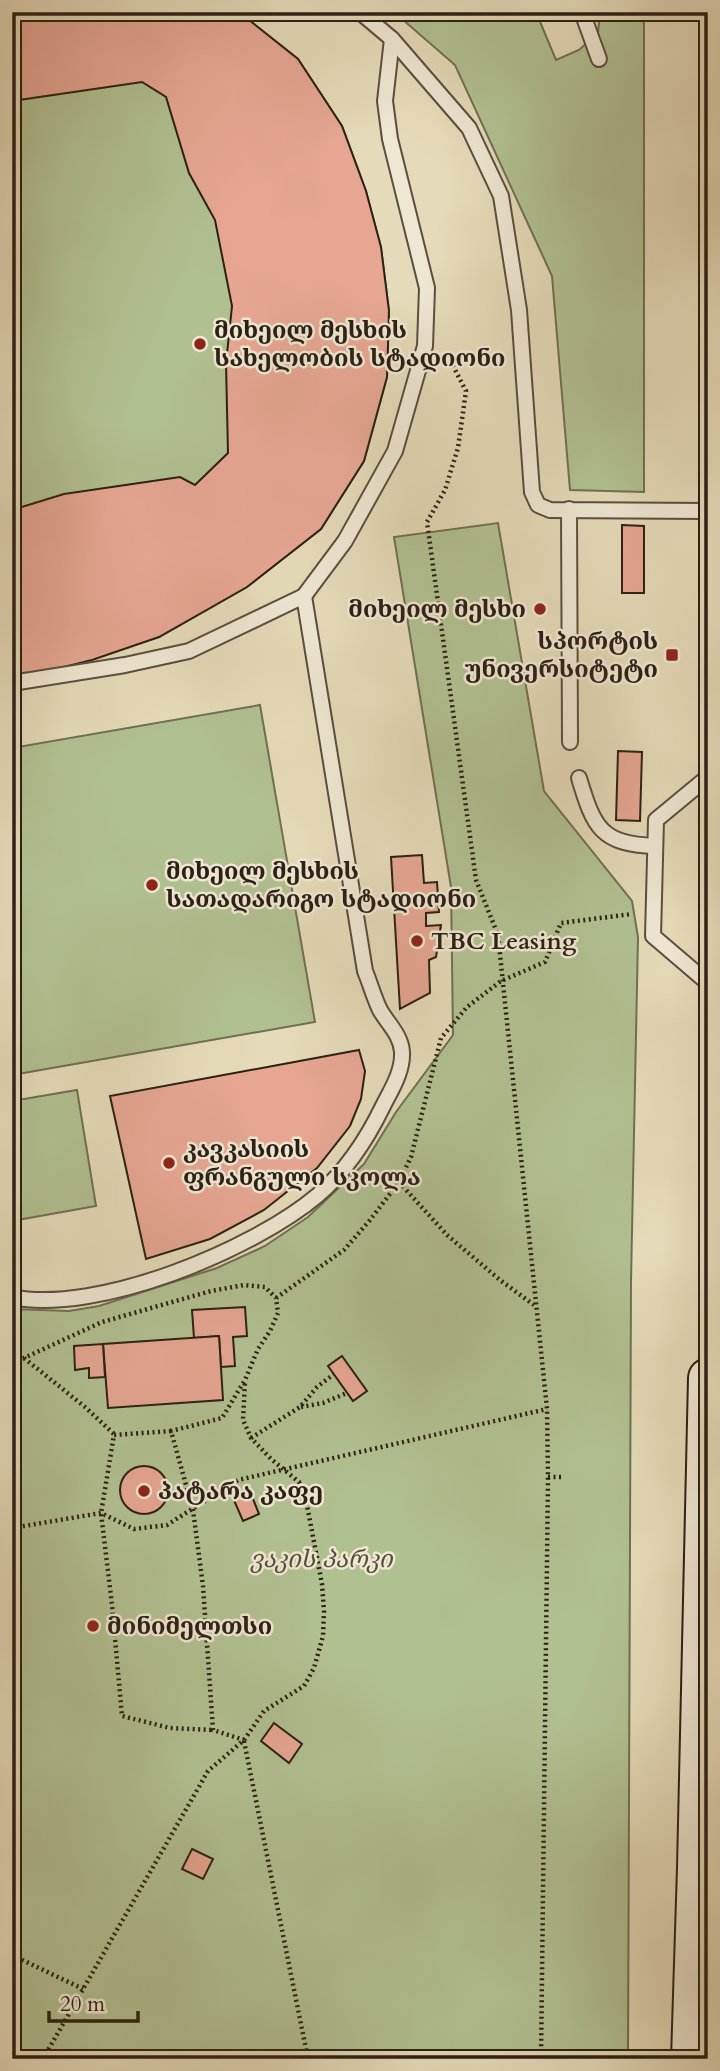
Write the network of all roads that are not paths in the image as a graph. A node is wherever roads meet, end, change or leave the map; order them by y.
1 (360, 12) edge
2 (582, 12) edge
3 (392, 39) junction
4 (599, 59) dead end
5 (569, 509) junction
6 (708, 511) edge
7 (304, 596) junction
8 (12, 683) edge
9 (570, 742) dead end
10 (708, 777) edge
11 (579, 778) dead end
12 (655, 846) junction
13 (708, 983) edge
14 (12, 1297) edge
15 (708, 1378) edge
16 (706, 1469) edge
17 (702, 1900) edge
18 (691, 2059) edge

1 - 3 lane
2 - 4 lane
3 - 5 lane
3 - 7 lane
5 - 6 lane
5 - 9 lane
7 - 8 lane
7 - 14 lane
10 - 12 lane
11 - 12 lane
12 - 13 lane
15 - 16 main road
16 - 17 main road
17 - 18 main road

